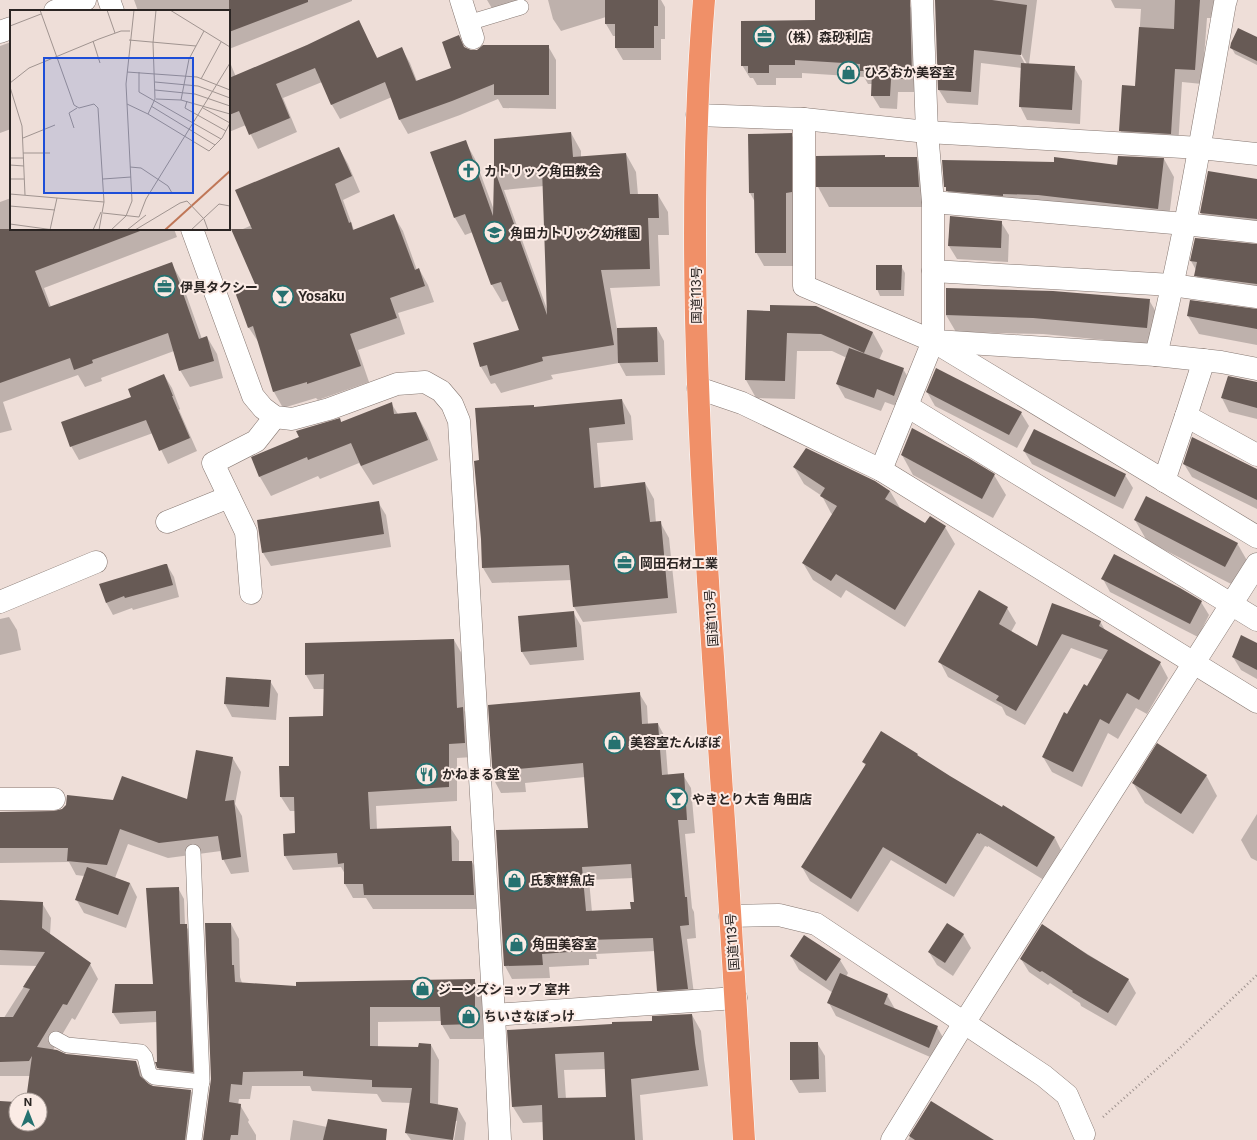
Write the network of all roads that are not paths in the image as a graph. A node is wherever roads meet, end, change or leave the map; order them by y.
1 (85, 0) edge
2 (110, 0) edge
3 (460, 0) edge
4 (704, 0) edge
5 (922, 0) edge
6 (1226, 0) edge
7 (521, 7) dead end
8 (58, 10) edge
9 (114, 10) edge
10 (10, 28) edge
11 (471, 30) joint
12 (0, 32) edge
13 (697, 115) junction
14 (804, 119) junction
15 (927, 132) junction
16 (1200, 148) junction
17 (1257, 154) edge
18 (933, 202) junction
19 (1185, 224) junction
20 (192, 230) edge
21 (1257, 232) edge
22 (933, 271) junction
23 (1172, 285) junction
24 (1257, 297) edge
25 (933, 341) junction
26 (1156, 355) junction
27 (1204, 360) junction
28 (1257, 370) edge
29 (698, 388) junction
30 (907, 406) junction
31 (1186, 416) junction
32 (275, 417) junction
33 (1257, 455) edge
34 (881, 470) junction
35 (1164, 481) junction
36 (230, 497) junction
37 (167, 522) dead end
38 (1257, 537) edge
39 (96, 562) dead end
40 (1257, 564) edge
41 (251, 593) dead end
42 (0, 602) edge
43 (1231, 604) junction
44 (1257, 620) edge
45 (1194, 663) junction
46 (1257, 702) edge
47 (0, 799) edge
48 (54, 799) dead end
49 (193, 852) dead end
50 (730, 916) junction
51 (736, 998) junction
52 (494, 1015) junction
53 (964, 1023) junction
54 (56, 1039) dead end
55 (202, 1082) junction
56 (1084, 1134) road end
57 (194, 1140) edge
58 (500, 1140) edge
59 (744, 1140) edge
60 (892, 1140) edge

1 - 8 street
2 - 9 street
3 - 11 street
4 - 13 highway, 国道113号
5 - 15 street
6 - 16 street
7 - 11 lane
10 - 12 street
13 - 14 street
13 - 29 highway, 国道113号
14 - 15 street
14 - 25 street
15 - 16 street
15 - 18 street
16 - 17 street
16 - 19 street
18 - 19 street
18 - 22 street
19 - 21 street
19 - 23 street
20 - 32 street
22 - 23 street
22 - 25 street
23 - 24 street
23 - 26 street
25 - 26 street
25 - 30 street
25 - 35 street
26 - 27 street
27 - 28 street
27 - 31 street
29 - 34 street
29 - 50 highway, 国道113号
30 - 34 street
30 - 43 street
31 - 33 street
31 - 35 street
32 - 36 street
32 - 52 street
34 - 45 street
35 - 38 street
36 - 37 street
36 - 41 street
39 - 42 street
40 - 43 street
43 - 44 street
43 - 45 street
45 - 46 street
45 - 53 street
47 - 48 street
49 - 55 lane
50 - 51 highway, 国道113号
50 - 53 street
51 - 52 street
51 - 59 highway, 国道113号
52 - 58 street
53 - 56 street
53 - 60 street
54 - 55 lane
55 - 57 lane

